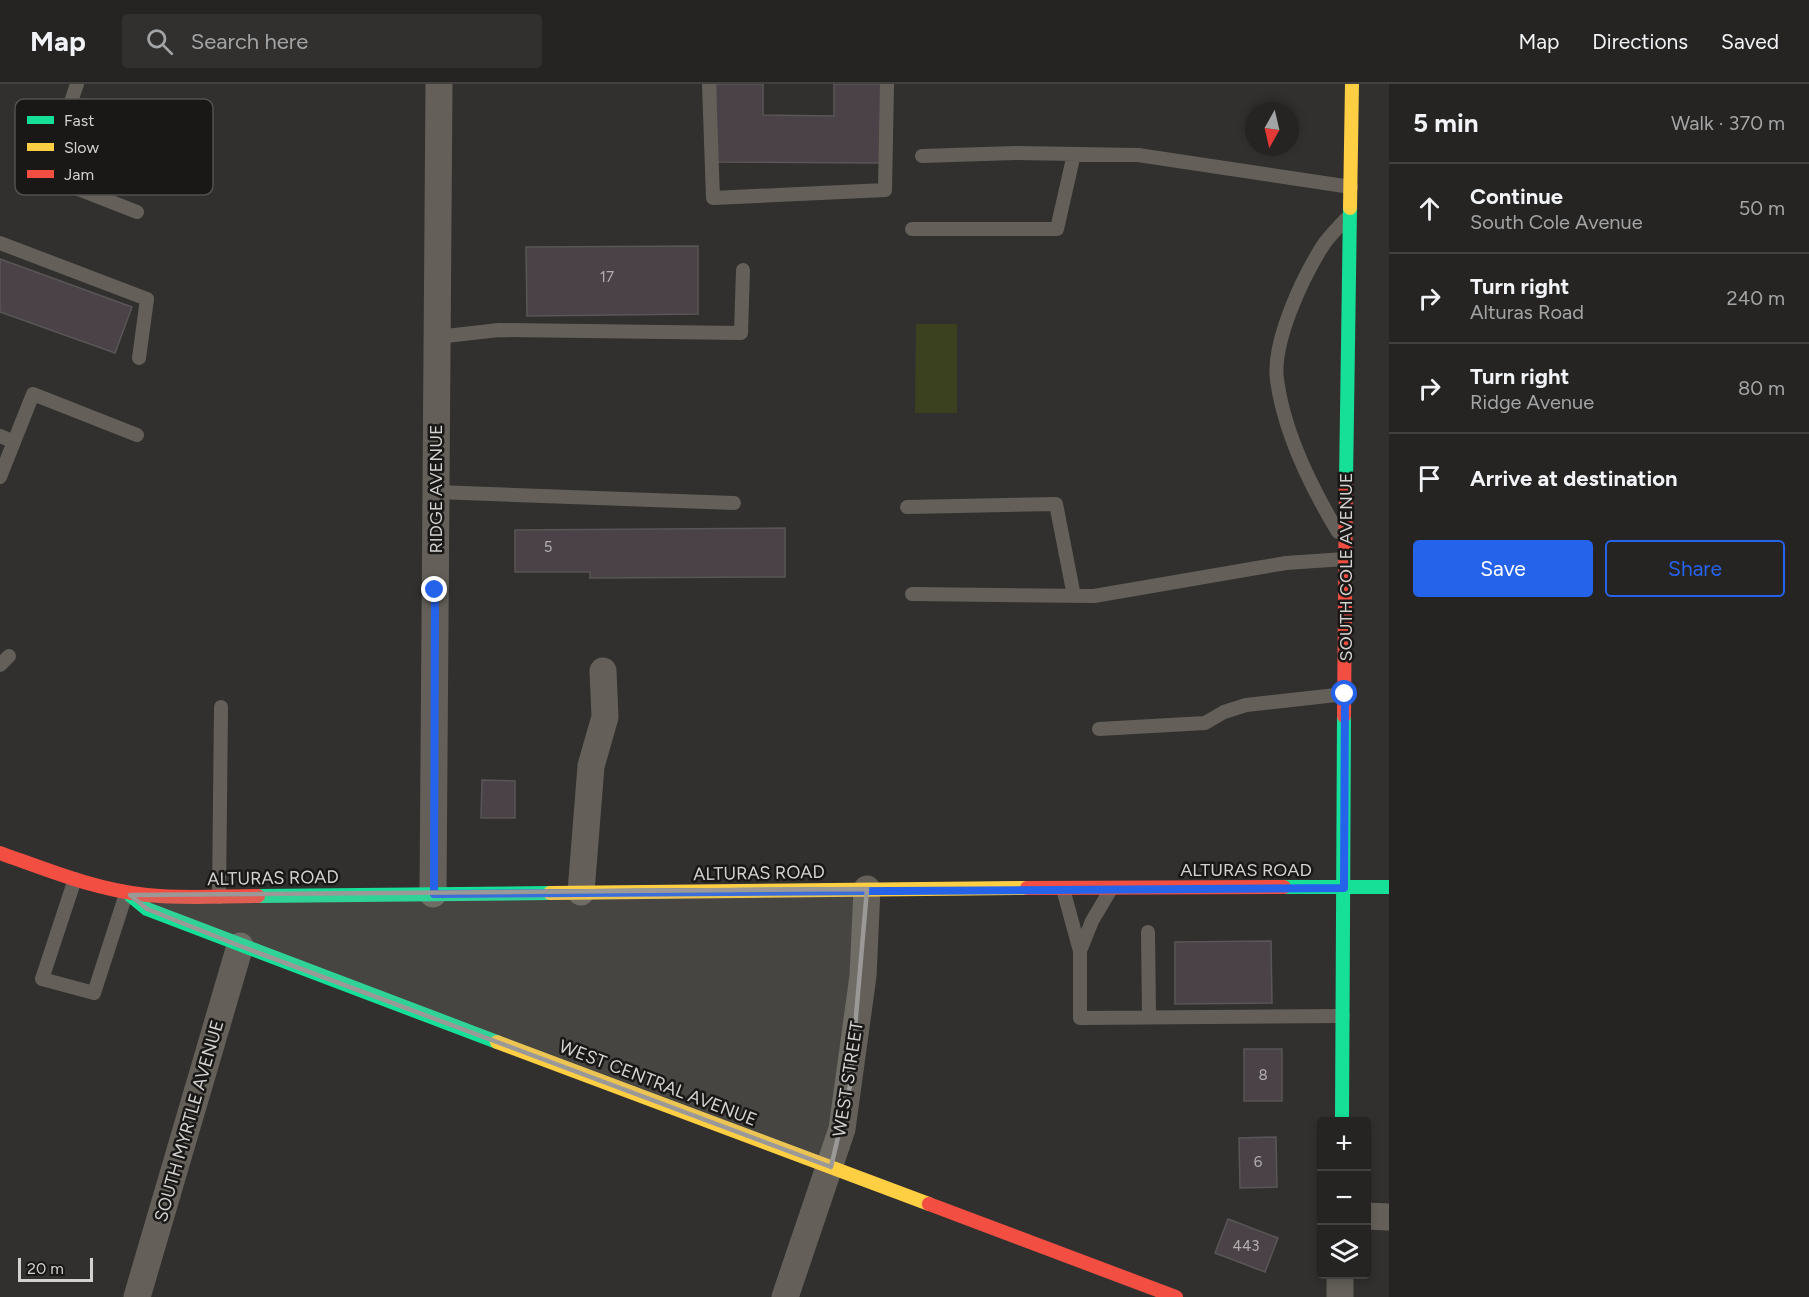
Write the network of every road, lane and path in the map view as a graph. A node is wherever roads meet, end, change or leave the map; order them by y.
1 (77, 84) edge
2 (438, 84) edge
3 (708, 84) edge
4 (887, 84) edge
5 (1352, 84) edge
6 (73, 99) edge
7 (1074, 154) junction
8 (922, 156) dead end
9 (1351, 187) junction
10 (94, 195) edge
11 (137, 212) dead end
12 (1351, 213) junction
13 (912, 229) dead end
14 (0, 243) edge
15 (743, 270) dead end
16 (437, 337) junction
17 (138, 358) dead end
18 (137, 435) dead end
19 (0, 436) edge
20 (14, 442) junction
21 (0, 477) edge
22 (436, 492) junction
23 (735, 503) dead end
24 (907, 507) dead end
25 (1345, 543) junction
26 (1345, 560) junction
27 (912, 594) dead end
28 (1074, 596) junction
29 (603, 671) dead end
30 (1345, 694) junction
31 (220, 707) dead end
32 (1098, 729) dead end
33 (0, 853) edge
34 (75, 879) junction
35 (1389, 887) edge
36 (1344, 888) junction
37 (1062, 889) junction
38 (1111, 889) junction
39 (867, 890) junction
40 (582, 892) junction
41 (128, 894) junction
42 (434, 894) junction
43 (219, 897) junction
44 (1148, 932) dead end
45 (240, 946) junction
46 (1080, 951) junction
47 (1149, 1016) junction
48 (1343, 1016) junction
49 (1342, 1117) edge
50 (831, 1167) junction
51 (1371, 1216) edge
52 (1389, 1216) edge
53 (1340, 1279) edge
54 (137, 1297) edge
55 (785, 1297) edge
56 (1176, 1297) edge
57 (1340, 1297) edge

1 - 6 lane
2 - 16 street, RIDGE AVENUE
3 - 4 lane
5 - 9 street, SOUTH COLE AVENUE
7 - 8 lane
7 - 9 lane
7 - 13 lane
9 - 12 street, SOUTH COLE AVENUE
10 - 11 lane
12 - 25 street, SOUTH COLE AVENUE
12 - 25 lane
14 - 17 lane
15 - 16 lane
16 - 22 street, RIDGE AVENUE
18 - 20 lane
19 - 20 lane
20 - 21 lane
22 - 23 lane
22 - 42 street, RIDGE AVENUE
24 - 28 lane
25 - 26 street, SOUTH COLE AVENUE
26 - 28 lane
26 - 30 street, SOUTH COLE AVENUE
27 - 28 lane
29 - 40 street
30 - 32 lane
30 - 36 street, SOUTH COLE AVENUE
31 - 43 lane
33 - 34 street
34 - 41 street
34 - 41 lane
35 - 36 street, ALTURAS ROAD
36 - 38 street, ALTURAS ROAD
36 - 48 street, SOUTH COLE AVENUE
37 - 38 street, ALTURAS ROAD
37 - 39 street, ALTURAS ROAD
37 - 46 lane
38 - 46 lane
39 - 40 street, ALTURAS ROAD
39 - 50 street, WEST STREET
40 - 42 street, ALTURAS ROAD
41 - 43 street, ALTURAS ROAD
41 - 45 street, WEST CENTRAL AVENUE
42 - 43 street, ALTURAS ROAD
44 - 47 lane
45 - 50 street, WEST CENTRAL AVENUE
45 - 54 street, SOUTH MYRTLE AVENUE
46 - 47 lane
47 - 48 lane
48 - 49 street, SOUTH COLE AVENUE
50 - 55 street, WEST STREET
50 - 56 street, WEST CENTRAL AVENUE
51 - 52 street
53 - 57 street

